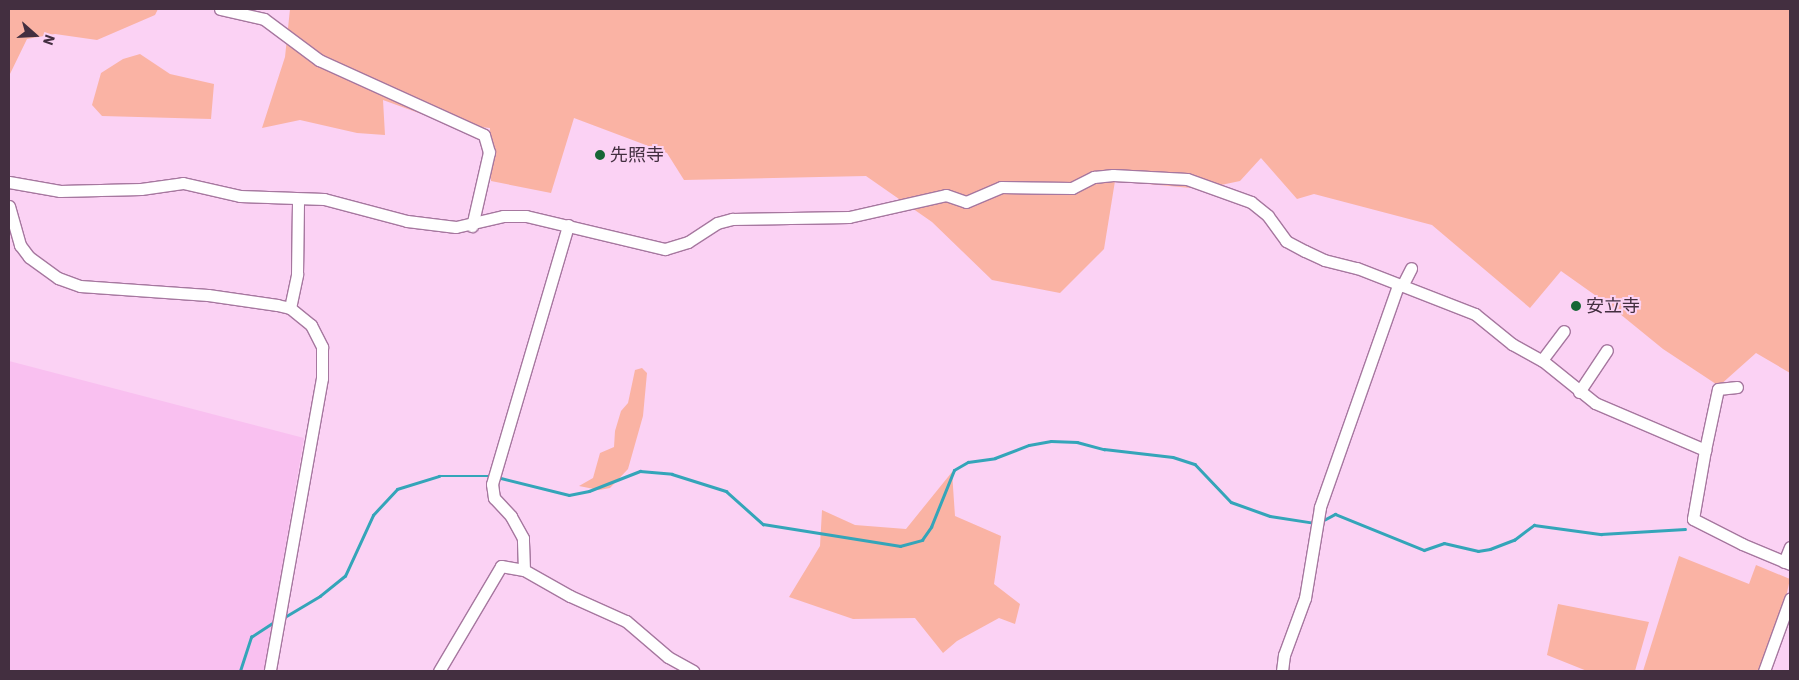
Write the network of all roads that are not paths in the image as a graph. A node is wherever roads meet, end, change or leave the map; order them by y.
1 (220, 9) edge
2 (9, 182) edge
3 (298, 199) junction
4 (9, 206) edge
5 (568, 225) junction
6 (472, 226) junction
7 (1411, 268) dead end
8 (1400, 286) junction
9 (290, 308) junction
10 (1564, 331) dead end
11 (1607, 350) dead end
12 (1542, 360) junction
13 (1737, 387) dead end
14 (1579, 392) junction
15 (1705, 450) junction
16 (1790, 547) edge
17 (1787, 563) edge
18 (524, 570) junction
19 (1790, 599) edge
20 (270, 671) edge
21 (439, 671) edge
22 (693, 671) edge
23 (1282, 671) edge
24 (1764, 671) edge

1 - 6 street
2 - 3 street
3 - 6 street
3 - 9 street
4 - 9 street
5 - 6 street
5 - 8 street
5 - 18 street
7 - 8 street
8 - 12 street
8 - 23 street
9 - 20 street
10 - 12 street
11 - 14 street
12 - 14 street
13 - 15 street
14 - 15 street
15 - 17 street
16 - 17 street
18 - 21 street
18 - 22 street
19 - 24 street

